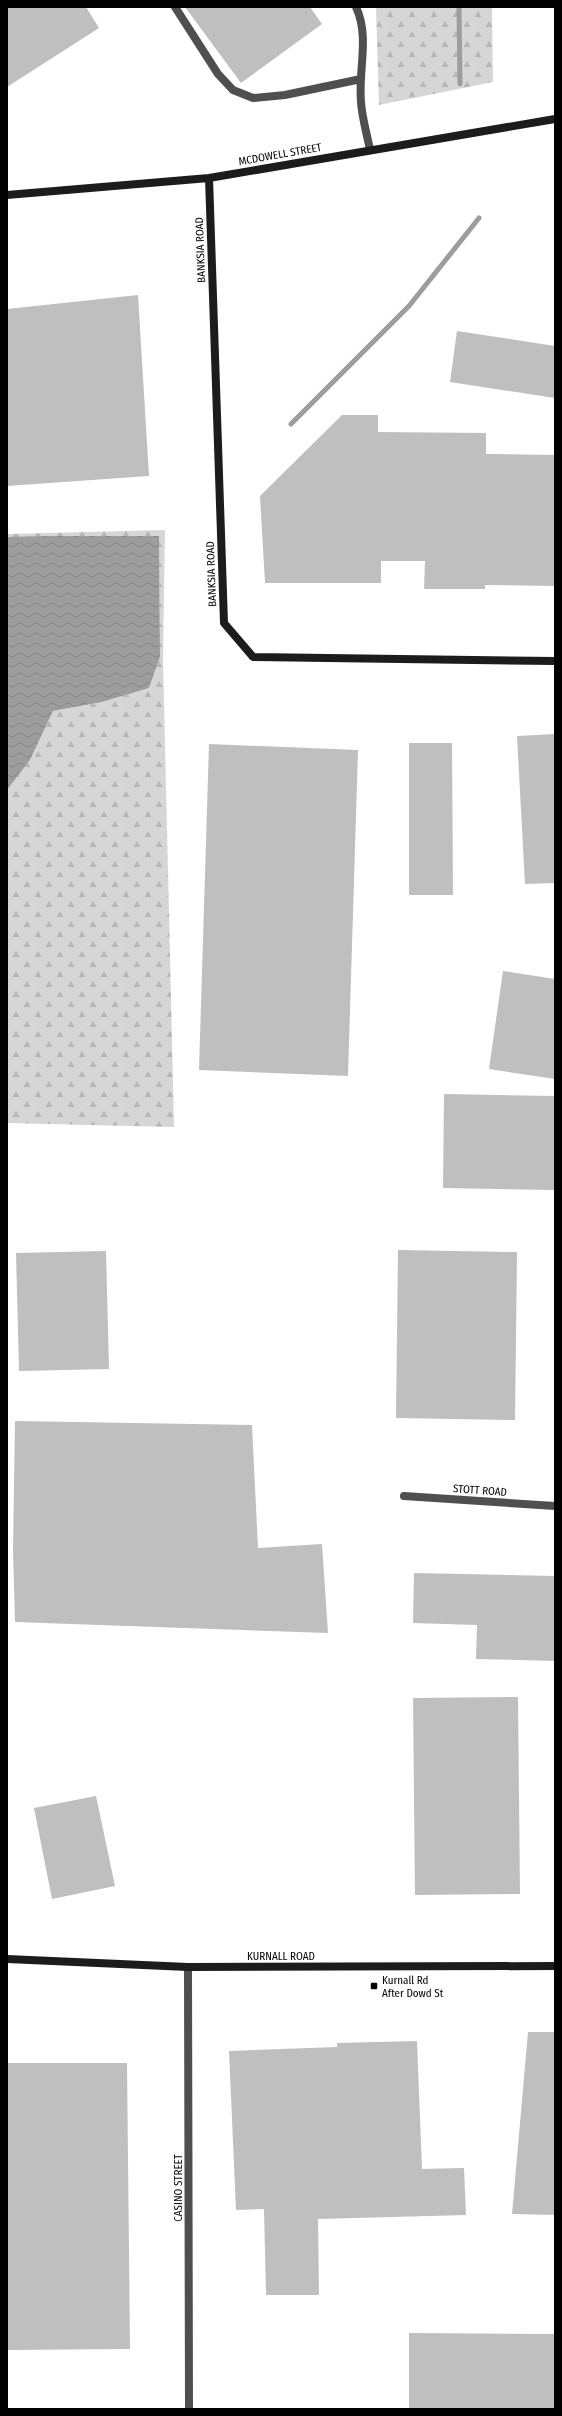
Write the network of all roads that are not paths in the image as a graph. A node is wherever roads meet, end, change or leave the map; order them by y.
1 (175, 7) edge
2 (356, 7) edge
3 (362, 79) junction
4 (555, 119) edge
5 (370, 150) junction
6 (209, 178) junction
7 (7, 195) edge
8 (555, 662) edge
9 (404, 1496) dead end
10 (555, 1506) edge
11 (7, 1959) edge
12 (555, 1966) edge
13 (188, 1967) junction
14 (189, 2409) edge

1 - 3 street
2 - 3 street
3 - 5 street
4 - 5 street, MCDOWELL STREET
5 - 6 street, MCDOWELL STREET
6 - 7 street, MCDOWELL STREET
6 - 8 street, BANKSIA ROAD
9 - 10 street, STOTT ROAD
11 - 13 street, KURNALL ROAD
12 - 13 street, KURNALL ROAD
13 - 14 street, CASINO STREET

